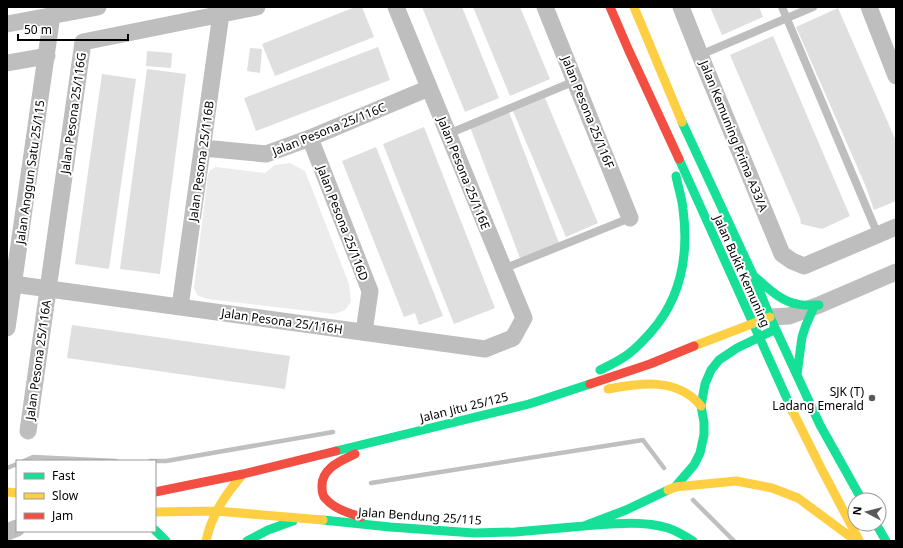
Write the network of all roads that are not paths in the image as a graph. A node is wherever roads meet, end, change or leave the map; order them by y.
1 (257, 7) edge
2 (396, 7) edge
3 (545, 7) edge
4 (610, 7) edge
5 (634, 7) edge
6 (681, 7) edge
7 (782, 7) edge
8 (813, 7) edge
9 (869, 7) edge
10 (92, 8) edge
11 (221, 14) junction
12 (52, 15) junction
13 (786, 18) junction
14 (7, 24) edge
15 (700, 55) junction
16 (47, 56) junction
17 (7, 63) edge
18 (896, 76) edge
19 (575, 81) junction
20 (429, 88) junction
21 (667, 133) junction
22 (448, 134) junction
23 (310, 138) junction
24 (202, 148) junction
25 (630, 218) joint
26 (896, 227) edge
27 (878, 235) junction
28 (503, 269) junction
29 (896, 272) edge
30 (754, 277) junction
31 (14, 284) junction
32 (48, 288) junction
33 (816, 306) junction
34 (180, 307) junction
35 (753, 323) junction
36 (773, 323) junction
37 (7, 328) edge
38 (364, 332) junction
39 (759, 337) junction
40 (513, 338) joint
41 (797, 374) junction
42 (529, 404) junction
43 (701, 406) junction
44 (28, 431) dead end
45 (399, 435) junction
46 (242, 474) junction
47 (675, 487) junction
48 (156, 492) edge
49 (858, 492) edge
50 (216, 511) junction
51 (156, 512) edge
52 (300, 518) junction
53 (584, 526) junction
54 (390, 527) junction
55 (431, 530) junction
56 (156, 531) edge
57 (881, 532) edge
58 (409, 535) edge
59 (448, 538) dead end
60 (166, 541) edge
61 (206, 541) edge
62 (246, 541) edge
63 (693, 541) edge
64 (856, 541) edge
65 (860, 541) edge
66 (886, 541) edge

1 - 11 street, Jalan Pesona 25/116G
2 - 20 street, Jalan Pesona 25/116E
3 - 19 street, Jalan Pesona 25/116F
4 - 21 main road, Jalan Bukit Kemuning
5 - 30 main road, Jalan Bukit Kemuning
6 - 15 street, Jalan Kemuning Prima A33/A
7 - 13 lane
8 - 13 lane
9 - 18 street
10 - 12 street
11 - 24 street, Jalan Pesona 25/116B
11 - 32 street, Jalan Pesona 25/116G
12 - 14 street
12 - 16 street, Jalan Anggun Satu 25/115
13 - 15 lane
13 - 27 lane
15 - 27 street, Jalan Kemuning Prima A33/A
16 - 17 street
16 - 31 street, Jalan Anggun Satu 25/115
19 - 22 lane
19 - 25 street, Jalan Pesona 25/116F
20 - 22 street, Jalan Pesona 25/116E
20 - 23 street, Jalan Pesona 25/116C
21 - 35 main road, Jalan Bukit Kemuning
21 - 42 main road
22 - 28 street, Jalan Pesona 25/116E
23 - 24 street, Jalan Pesona 25/116C
23 - 38 street, Jalan Pesona 25/116D
24 - 34 street, Jalan Pesona 25/116B
25 - 28 lane
26 - 27 street
28 - 40 street, Jalan Pesona 25/116E
29 - 33 street
30 - 33 main road
30 - 36 main road, Jalan Bukit Kemuning
31 - 32 street, Jalan Pesona 25/116H
31 - 37 street, Jalan Anggun Satu 25/115
32 - 34 street, Jalan Pesona 25/116H
32 - 44 street, Jalan Pesona 25/116A
33 - 36 street
33 - 41 main road
34 - 38 street, Jalan Pesona 25/116H
35 - 36 main road, Jalan Jitu 25/125
35 - 39 main road, Jalan Bukit Kemuning
35 - 42 main road, Jalan Jitu 25/125
36 - 39 main road
36 - 41 main road, Jalan Bukit Kemuning
38 - 40 street, Jalan Pesona 25/116H
39 - 43 main road
39 - 65 main road, Jalan Bukit Kemuning
41 - 49 main road, Jalan Bukit Kemuning
42 - 43 main road
42 - 45 main road, Jalan Jitu 25/125
43 - 47 main road
45 - 46 main road, Jalan Jitu 25/125
45 - 54 main road
46 - 48 main road, Jalan Jitu 25/125
46 - 50 main road
47 - 53 main road, Jalan Bendung 25/115
47 - 64 main road
50 - 51 main road, Jalan Bendung 25/115
50 - 52 main road, Jalan Bendung 25/115
50 - 61 main road
52 - 54 main road, Jalan Bendung 25/115
52 - 62 main road
53 - 55 main road, Jalan Bendung 25/115
53 - 63 main road
54 - 58 main road, Jalan Bendung 25/115
55 - 58 main road, Jalan Bendung 25/115
55 - 59 lane
56 - 60 main road
57 - 66 main road

